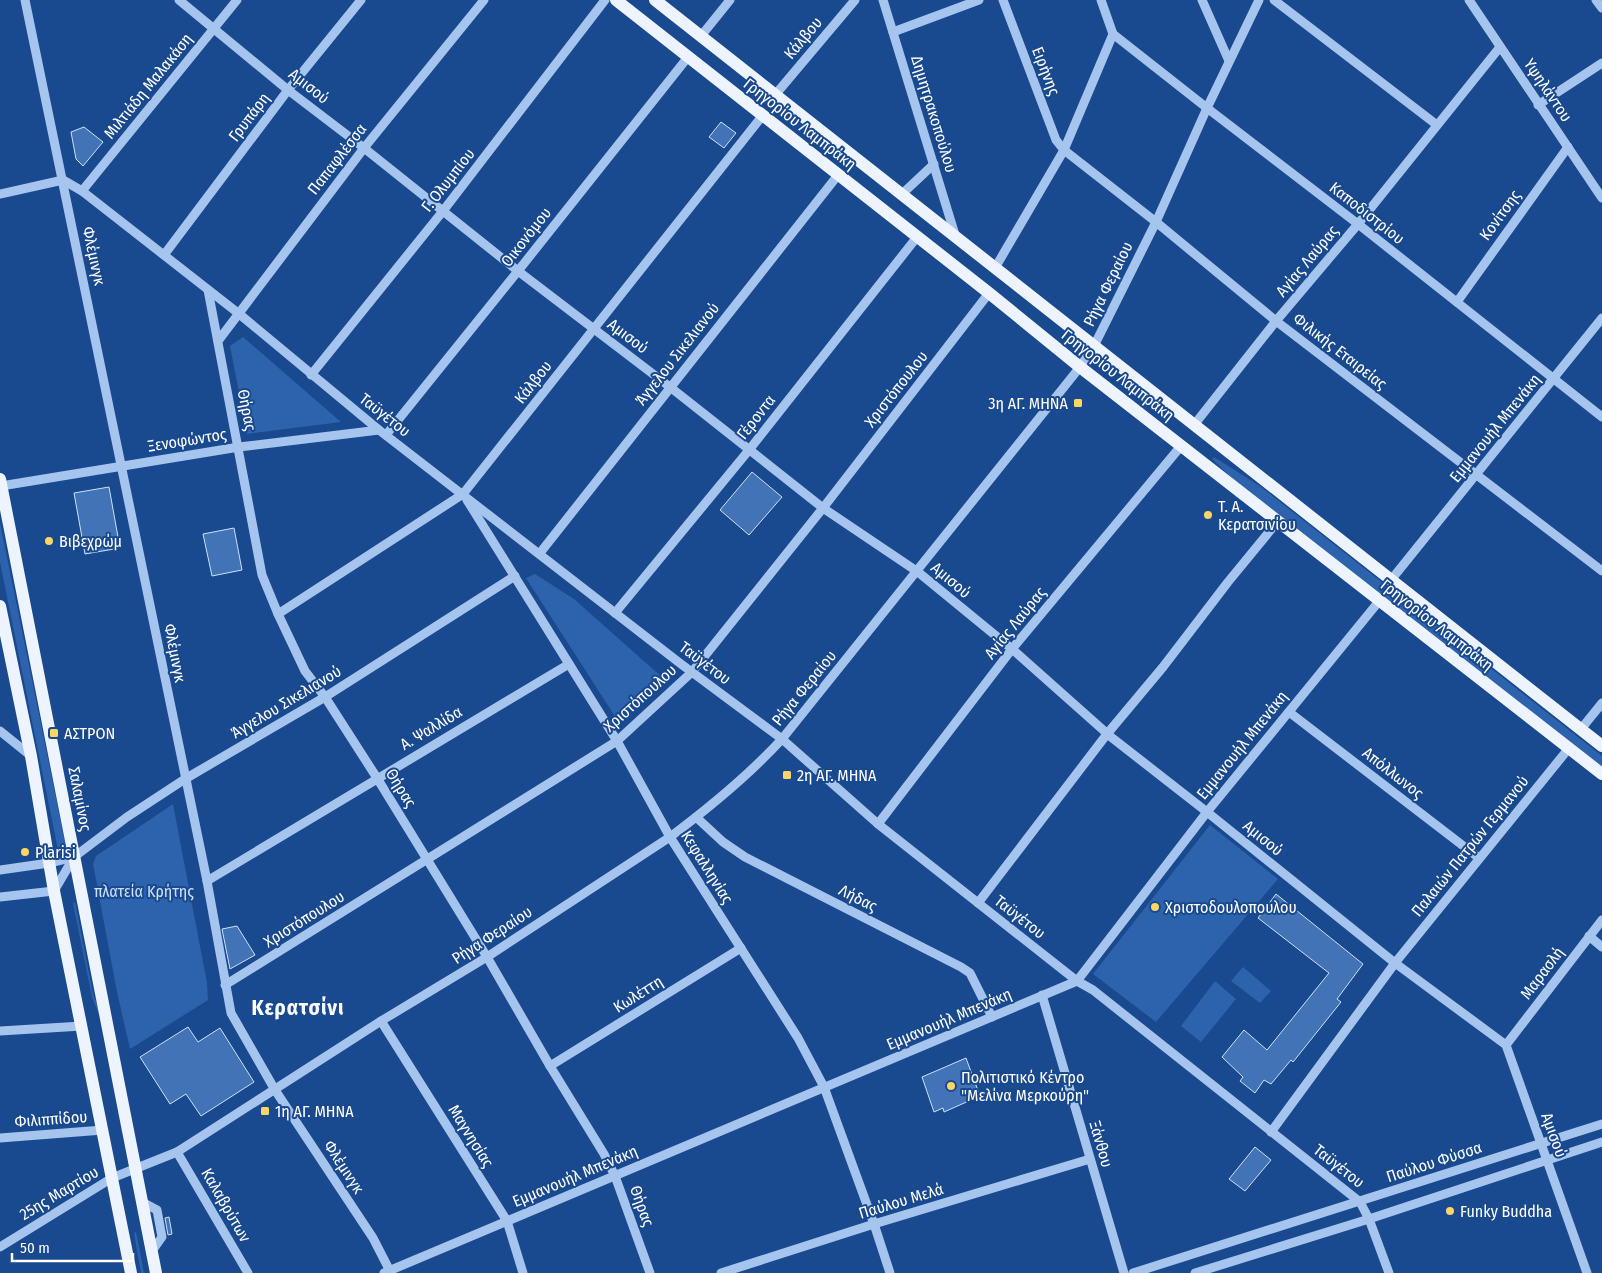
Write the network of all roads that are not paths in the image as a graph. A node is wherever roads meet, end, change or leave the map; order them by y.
1 (25, 0) edge
2 (178, 0) edge
3 (237, 0) edge
4 (361, 0) edge
5 (484, 0) edge
6 (606, 0) edge
7 (616, 0) edge
8 (655, 0) edge
9 (730, 0) edge
10 (855, 0) edge
11 (883, 0) edge
12 (979, 0) edge
13 (1003, 0) edge
14 (1101, 0) edge
15 (1202, 0) edge
16 (1259, 0) edge
17 (1274, 0) edge
18 (1469, 0) edge
19 (1596, 0) edge
20 (1602, 8) edge
21 (214, 28) junction
22 (893, 32) junction
23 (1113, 34) junction
24 (701, 36) junction
25 (1500, 48) junction
26 (688, 57) junction
27 (1229, 62) junction
28 (1602, 63) edge
29 (288, 90) junction
30 (775, 95) junction
31 (1538, 104) junction
32 (1207, 108) junction
33 (763, 115) junction
34 (1437, 125) junction
35 (1568, 147) junction
36 (364, 148) junction
37 (1064, 150) junction
38 (934, 164) junction
39 (838, 175) junction
40 (63, 180) junction
41 (82, 191) junction
42 (0, 194) edge
43 (902, 194) junction
44 (1602, 198) edge
45 (443, 210) junction
46 (1156, 222) junction
47 (1358, 224) junction
48 (917, 237) junction
49 (956, 238) junction
50 (164, 255) junction
51 (996, 268) junction
52 (518, 271) junction
53 (208, 290) junction
54 (989, 293) junction
55 (1457, 302) junction
56 (238, 313) junction
57 (1602, 318) edge
58 (1276, 321) junction
59 (593, 329) junction
60 (218, 341) junction
61 (1094, 346) junction
62 (1080, 367) junction
63 (311, 375) junction
64 (1554, 380) junction
65 (670, 387) junction
66 (1602, 417) edge
67 (1194, 425) junction
68 (382, 432) junction
69 (1181, 446) junction
70 (239, 447) junction
71 (749, 450) junction
72 (122, 466) junction
73 (1476, 474) junction
74 (1, 482) edge
75 (463, 494) junction
76 (823, 508) junction
77 (1278, 521) junction
78 (540, 553) junction
79 (1602, 571) edge
80 (918, 572) junction
81 (514, 576) junction
82 (1391, 580) junction
83 (1380, 600) junction
84 (0, 606) edge
85 (615, 612) junction
86 (278, 614) junction
87 (1012, 650) junction
88 (569, 664) junction
89 (692, 672) junction
90 (325, 697) junction
91 (1602, 703) edge
92 (1289, 712) junction
93 (1581, 729) junction
94 (0, 731) edge
95 (1107, 734) junction
96 (782, 739) junction
97 (617, 741) junction
98 (1602, 746) edge
99 (1569, 748) junction
100 (31, 756) junction
101 (1602, 774) edge
102 (185, 778) junction
103 (377, 778) junction
104 (1207, 812) junction
105 (696, 817) junction
106 (878, 824) junction
107 (670, 837) junction
108 (74, 857) junction
109 (1479, 858) junction
110 (428, 860) junction
111 (49, 863) junction
112 (0, 870) edge
113 (207, 881) junction
114 (54, 891) junction
115 (0, 897) edge
116 (978, 903) junction
117 (1602, 920) edge
118 (1589, 936) junction
119 (1602, 947) edge
120 (741, 948) junction
121 (487, 957) junction
122 (1395, 963) junction
123 (1077, 981) junction
124 (225, 985) junction
125 (1042, 995) junction
126 (992, 1017) junction
127 (381, 1021) junction
128 (82, 1026) junction
129 (0, 1031) edge
130 (1506, 1045) junction
131 (550, 1066) junction
132 (824, 1087) junction
133 (275, 1090) junction
134 (1602, 1124) edge
135 (103, 1130) junction
136 (1272, 1132) junction
137 (0, 1138) edge
138 (1602, 1142) edge
139 (1541, 1143) junction
140 (177, 1152) junction
141 (1090, 1159) junction
142 (1547, 1161) junction
143 (136, 1169) junction
144 (615, 1176) junction
145 (112, 1178) junction
146 (1360, 1202) junction
147 (1369, 1219) junction
148 (507, 1221) junction
149 (874, 1224) junction
150 (0, 1247) edge
151 (388, 1272) edge
152 (131, 1273) edge
153 (156, 1273) edge
154 (248, 1273) edge
155 (524, 1273) edge
156 (650, 1273) edge
157 (721, 1273) edge
158 (890, 1273) edge
159 (1124, 1273) edge
160 (1133, 1273) edge
161 (1195, 1273) edge
162 (1389, 1273) edge
163 (1587, 1273) edge

1 - 40 street, Φλέμινγκ
2 - 21 street, Αμισού
3 - 21 street, Μιλτιάδη Μαλακάση
4 - 29 street, Γρυπάρη
5 - 36 street, Παπαφλέσσα
6 - 45 street, Γ. Ολυμπίου
7 - 26 main road, Γρηγορίου Λαμπράκη
8 - 24 main road, Γρηγορίου Λαμπράκη
9 - 24 street
10 - 30 street, Κάλβου
11 - 22 street, Δημητρακοπούλου
12 - 22 street
13 - 37 street, Ειρήνης
14 - 23 street
15 - 27 street
16 - 27 street, Ρήγα Φεραίου
17 - 34 street
18 - 25 street, Υψηλάντου
19 - 20 street
21 - 29 street, Αμισού
21 - 41 street, Μιλτιάδη Μαλακάση
22 - 38 street, Δημητρακοπούλου
23 - 32 street, Καποδιστρίου
23 - 37 street
24 - 30 main road, Γρηγορίου Λαμπράκη
25 - 31 street, Υψηλάντου
25 - 34 street, Αγίας Λαύρας
26 - 33 main road, Γρηγορίου Λαμπράκη
26 - 52 street, Οικονόμου
27 - 32 street, Ρήγα Φεραίου
28 - 31 street
29 - 36 street, Αμισού
29 - 50 street, Γρυπάρη
30 - 43 main road, Γρηγορίου Λαμπράκη
31 - 35 street, Υψηλάντου
32 - 46 street, Ρήγα Φεραίου
32 - 47 street, Καποδιστρίου
33 - 39 main road, Γρηγορίου Λαμπράκη
33 - 59 street, Κάλβου
34 - 47 street, Αγίας Λαύρας
35 - 44 street, Υψηλάντου
35 - 55 street, Κονίτσης
36 - 45 street, Αμισού
36 - 56 street, Παπαφλέσσα
37 - 46 street, Φιλικής Εταιρείας
37 - 51 street
38 - 43 street
38 - 49 street, Δημητρακοπούλου
39 - 48 main road, Γρηγορίου Λαμπράκη
39 - 65 street, Άγγελου Σικελιανού
40 - 41 street, Ταϋγέτου
40 - 42 street
40 - 72 street, Φλέμινγκ
41 - 50 street, Ταϋγέτου
43 - 49 main road, Γρηγορίου Λαμπράκη
45 - 52 street, Αμισού
45 - 63 street, Γ. Ολυμπίου
46 - 58 street, Φιλικής Εταιρείας
46 - 61 street, Ρήγα Φεραίου
47 - 55 street, Καποδιστρίου
47 - 58 street, Αγίας Λαύρας
48 - 54 main road, Γρηγορίου Λαμπράκη
48 - 71 street, Γέροντα
49 - 51 main road, Γρηγορίου Λαμπράκη
50 - 53 street, Ταϋγέτου
51 - 61 main road, Γρηγορίου Λαμπράκη
52 - 59 street, Αμισού
52 - 68 street, Οικονόμου
53 - 56 street, Ταϋγέτου
53 - 60 street, Θήρας
54 - 62 main road, Γρηγορίου Λαμπράκη
54 - 76 street, Χριστόπουλου
55 - 64 street, Καποδιστρίου
56 - 60 street, Παπαφλέσσα
56 - 63 street, Ταϋγέτου
57 - 64 street, Εμμανουήλ Μπενάκη
58 - 67 street, Αγίας Λαύρας
58 - 73 street, Φιλικής Εταιρείας
59 - 65 street, Αμισού
59 - 75 street, Κάλβου
60 - 70 street, Θήρας
61 - 62 street, Ρήγα Φεραίου
61 - 67 main road, Γρηγορίου Λαμπράκη
62 - 69 main road, Γρηγορίου Λαμπράκη
62 - 80 street, Ρήγα Φεραίου
63 - 68 street, Ταϋγέτου
64 - 66 street, Καποδιστρίου
64 - 73 street, Εμμανουήλ Μπενάκη
65 - 71 street, Αμισού
65 - 78 street, Άγγελου Σικελιανού
67 - 82 main road, Γρηγορίου Λαμπράκη
68 - 70 street, Ξενοφώντος
68 - 75 street, Ταϋγέτου
69 - 77 main road, Γρηγορίου Λαμπράκη
69 - 87 street, Αγίας Λαύρας
70 - 72 street, Ξενοφώντος
70 - 86 street, Θήρας
71 - 76 street, Αμισού
71 - 85 street, Γέροντα
72 - 74 street, Ξενοφώντος
72 - 102 street, Φλέμινγκ
73 - 79 street, Φιλικής Εταιρείας
73 - 82 street, Εμμανουήλ Μπενάκη
74 - 108 main road, Σαλαμίνος
75 - 78 street, Ταϋγέτου
75 - 81 street, Κεφαλληνίας
75 - 86 street, Κάλβου
76 - 80 street, Αμισού
76 - 89 street, Χριστόπουλου
77 - 83 main road, Γρηγορίου Λαμπράκη
77 - 95 street
78 - 85 street, Ταϋγέτου
80 - 87 street, Αμισού
80 - 96 street, Ρήγα Φεραίου
81 - 88 street, Κεφαλληνίας
81 - 90 street, Άγγελου Σικελιανού
82 - 93 main road, Γρηγορίου Λαμπράκη
83 - 92 street, Εμμανουήλ Μπενάκη
83 - 99 main road, Γρηγορίου Λαμπράκη
84 - 100 main road
85 - 89 street, Ταϋγέτου
86 - 90 street, Θήρας
87 - 95 street, Αμισού
87 - 106 street, Αγίας Λαύρας
88 - 97 street, Κεφαλληνίας
88 - 103 street, Α. Ψαλλίδα
89 - 96 street, Ταϋγέτου
89 - 97 street, Χριστόπουλου
90 - 102 street, Άγγελου Σικελιανού
90 - 103 street, Θήρας
91 - 93 street
92 - 104 street, Εμμανουήλ Μπενάκη
92 - 109 street, Απόλλωνος
93 - 98 main road, Γρηγορίου Λαμπράκη
94 - 100 street
95 - 104 street, Αμισού
95 - 116 street
96 - 105 street, Ρήγα Φεραίου
96 - 106 street, Ταϋγέτου
97 - 107 street, Κεφαλληνίας
97 - 110 street, Χριστόπουλου
99 - 101 main road, Γρηγορίου Λαμπράκη
99 - 109 street, Παλαιών Πατρών Γερμανού
100 - 111 main road
102 - 108 street, Άγγελου Σικελιανού
102 - 113 street, Φλέμινγκ
103 - 110 street, Θήρας
103 - 113 street, Α. Ψαλλίδα
104 - 122 street, Αμισού
104 - 123 street, Εμμανουήλ Μπενάκη
105 - 107 street, Ρήγα Φεραίου
105 - 126 street, Λήδας
106 - 116 street, Ταϋγέτου
107 - 120 street, Κεφαλληνίας
107 - 121 street, Ρήγα Φεραίου
108 - 111 street
108 - 114 street
108 - 143 main road, Σαλαμίνος
109 - 122 street, Παλαιών Πατρών Γερμανού
110 - 121 street, Θήρας
110 - 124 street, Χριστόπουλου
111 - 112 street
111 - 114 main road
113 - 124 street, Φλέμινγκ
114 - 115 street
114 - 128 main road
116 - 123 street, Ταϋγέτου
117 - 118 street, Μαρασλή
118 - 119 street
118 - 130 street, Μαρασλή
120 - 131 street, Κωλέττη
120 - 132 street, Κεφαλληνίας
121 - 127 street, Ρήγα Φεραίου
121 - 131 street, Θήρας
122 - 130 street, Αμισού
122 - 136 street, Παλαιών Πατρών Γερμανού
123 - 125 street, Εμμανουήλ Μπενάκη
123 - 136 street, Ταϋγέτου
124 - 133 street, Φλέμινγκ
125 - 126 street, Εμμανουήλ Μπενάκη
125 - 141 street, Ξάνθου
126 - 132 street, Εμμανουήλ Μπενάκη
127 - 133 street, Ρήγα Φεραίου
127 - 148 street, Μαγνησίας
128 - 129 street
128 - 135 main road
130 - 139 street, Αμισού
131 - 144 street, Θήρας
132 - 144 street, Εμμανουήλ Μπενάκη
132 - 149 street, Κεφαλληνίας
133 - 140 street, Ρήγα Φεραίου
133 - 151 street, Φλέμινγκ
134 - 139 street, Παύλου Φύσσα
135 - 137 street, Φιλιππίδου
135 - 145 main road
136 - 146 street, Ταϋγέτου
138 - 142 street, Παύλου Φύσσα
139 - 142 street, Αμισού
139 - 146 street, Παύλου Φύσσα
140 - 143 street, Ρήγα Φεραίου
140 - 154 street, Καλαβρύτων
141 - 149 street, Παύλου Μελά
141 - 159 street, Ξάνθου
142 - 147 street, Παύλου Φύσσα
142 - 163 street, Αμισού
143 - 145 street, 25ης Μαρτίου
143 - 153 main road, Σαλαμίνος
144 - 148 street, Εμμανουήλ Μπενάκη
144 - 156 street, Θήρας
145 - 150 street, 25ης Μαρτίου
145 - 152 main road
146 - 147 street, Ταϋγέτου
146 - 160 street, Παύλου Φύσσα
147 - 161 street, Παύλου Φύσσα
147 - 162 street, Ταϋγέτου
148 - 151 street, Εμμανουήλ Μπενάκη
148 - 155 street, Μαγνησίας
149 - 157 street, Παύλου Μελά
149 - 158 street, Κεφαλληνίας

